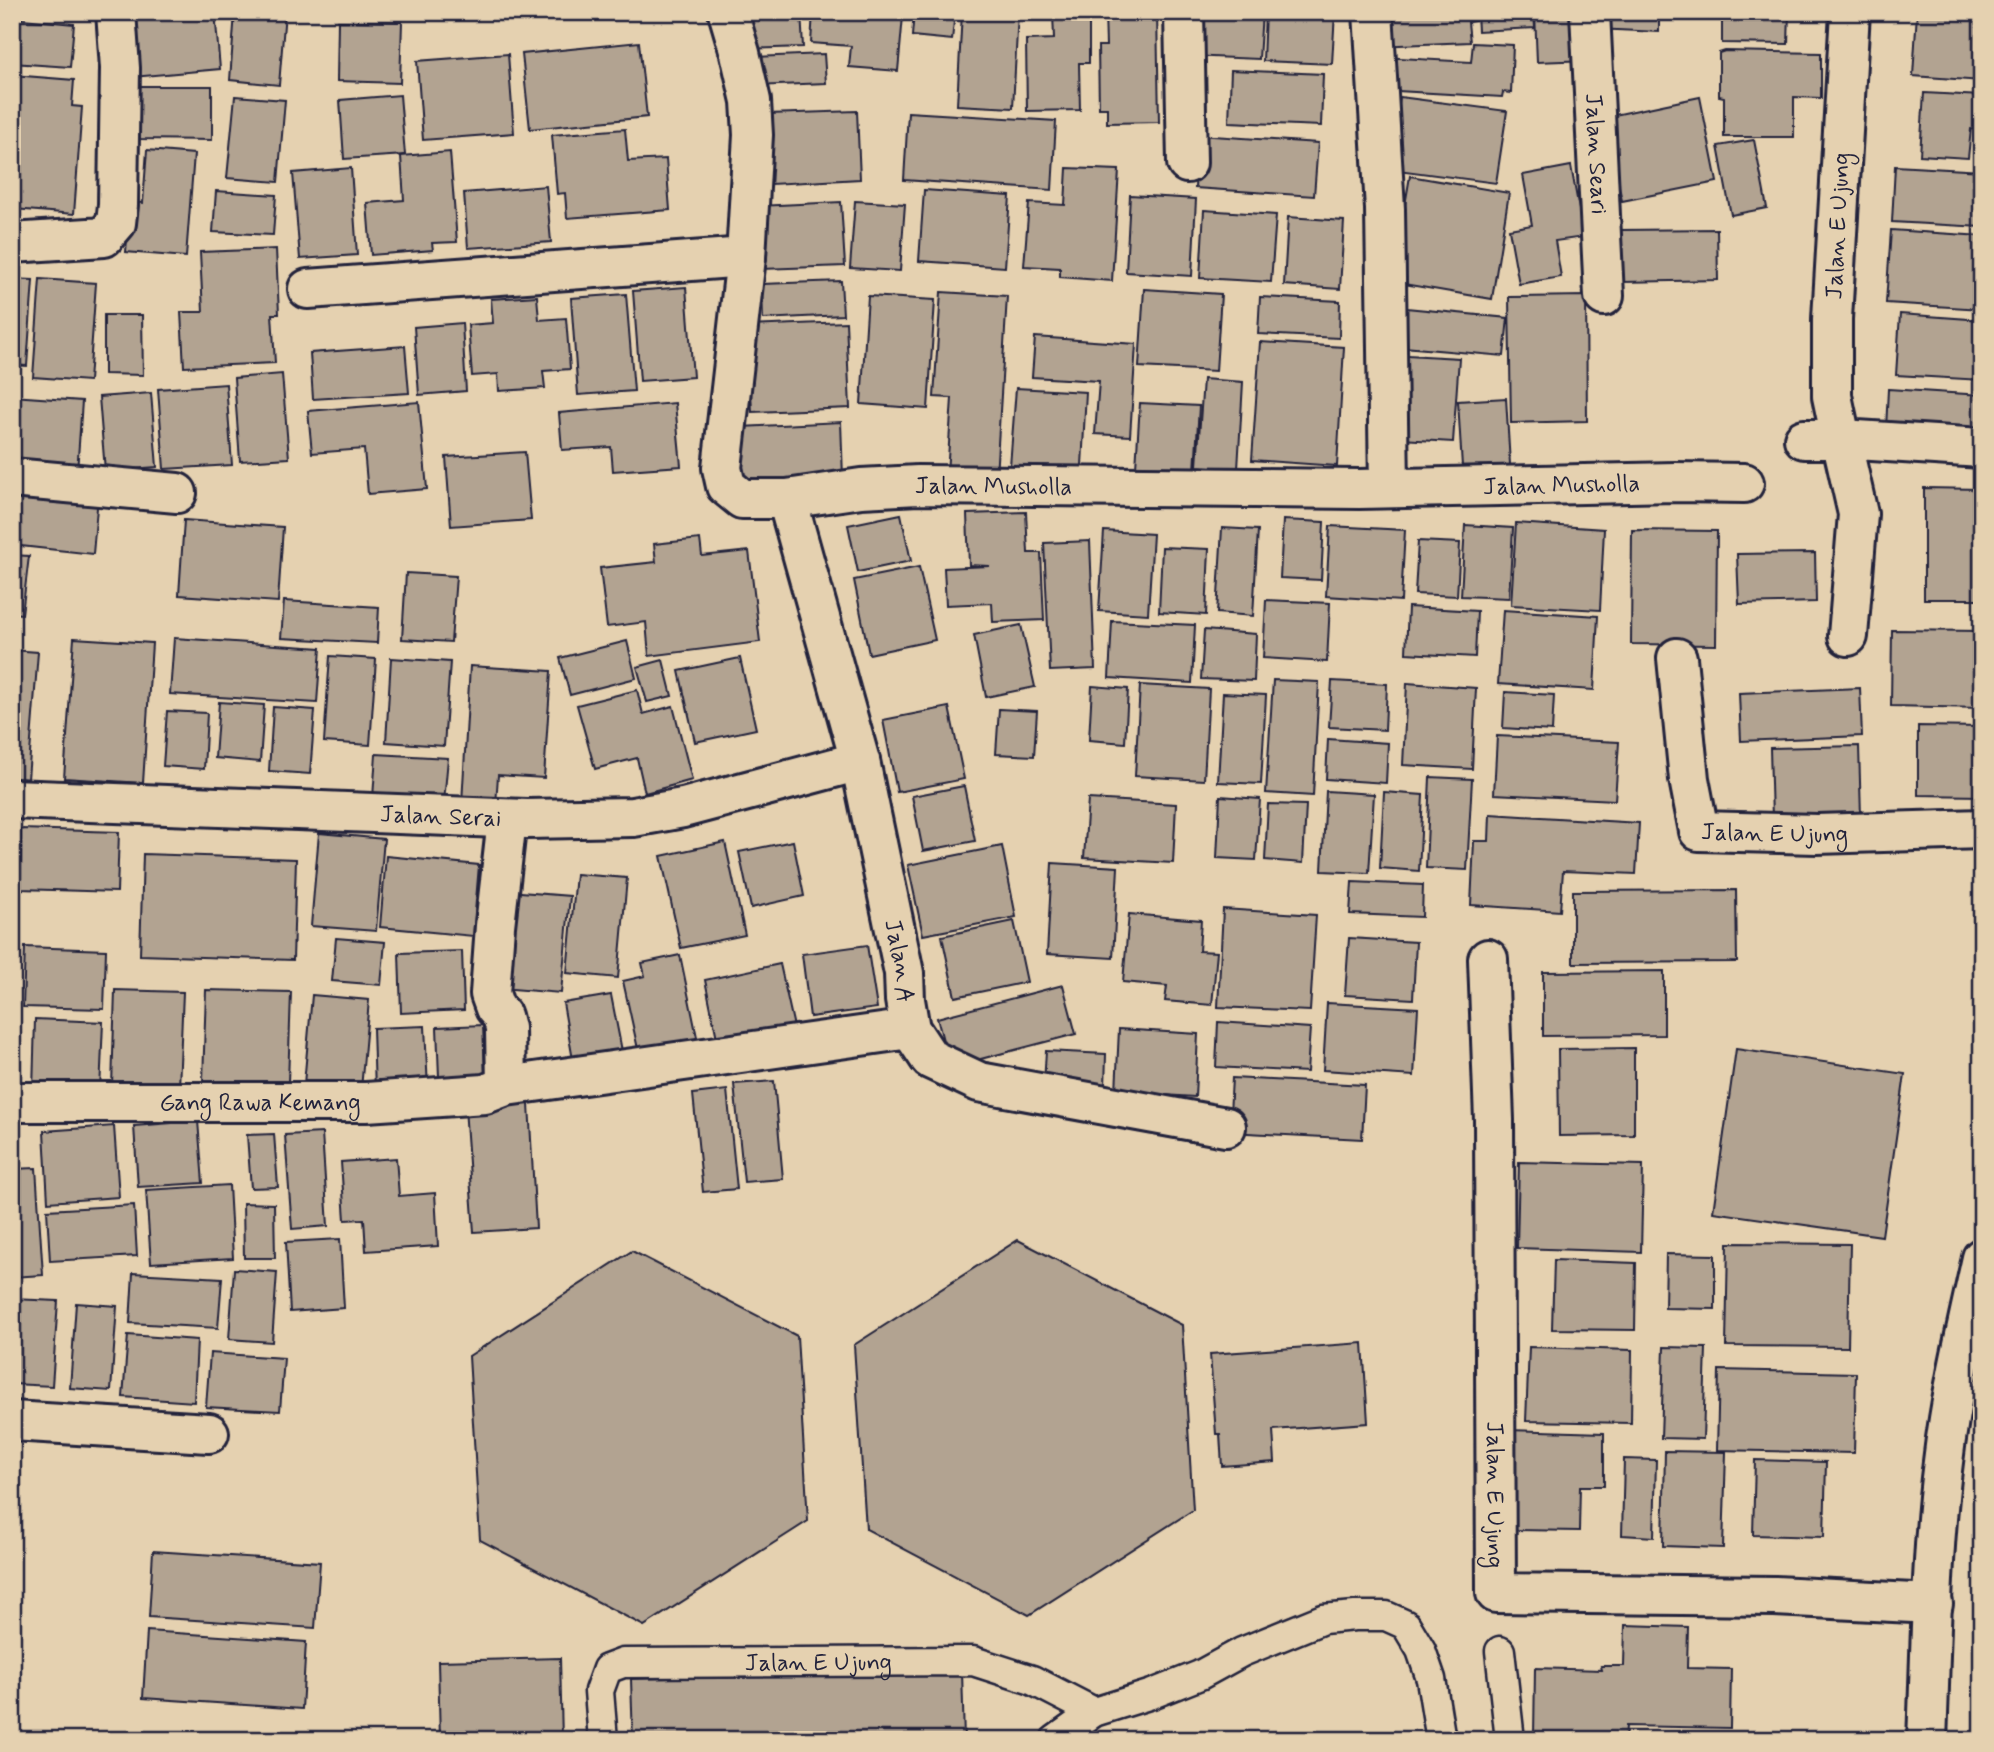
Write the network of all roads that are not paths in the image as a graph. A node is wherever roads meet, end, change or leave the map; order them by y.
1 (116, 12) edge
2 (728, 12) edge
3 (1184, 12) edge
4 (1373, 12) edge
5 (1590, 12) edge
6 (1850, 12) edge
7 (1187, 163) dead end
8 (12, 243) edge
9 (746, 257) junction
10 (308, 289) dead end
11 (1604, 296) dead end
12 (1822, 439) junction
13 (1982, 448) edge
14 (12, 478) edge
15 (1744, 483) dead end
16 (1389, 488) junction
17 (177, 494) dead end
18 (787, 499) junction
19 (1848, 636) dead end
20 (1677, 659) dead end
21 (860, 761) junction
22 (12, 799) edge
23 (507, 818) junction
24 (1982, 829) edge
25 (1489, 960) dead end
26 (910, 1029) junction
27 (506, 1086) junction
28 (12, 1102) edge
29 (1226, 1126) dead end
30 (1982, 1258) edge
31 (12, 1421) edge
32 (209, 1433) dead end
33 (1933, 1604) junction
34 (1500, 1651) dead end
35 (1094, 1712) junction
36 (603, 1740) edge
37 (1055, 1740) edge
38 (1441, 1740) edge
39 (1510, 1740) edge
40 (1927, 1740) edge

1 - 8 street
2 - 9 street, Jalan Musholla
3 - 7 street
4 - 16 street
5 - 11 street, Jalan Seari
6 - 12 street, Jalan E Ujung
9 - 10 street
9 - 18 street, Jalan Musholla
12 - 13 street
12 - 19 street, Jalan E Ujung
14 - 17 street
15 - 16 street, Jalan Musholla
16 - 18 street, Jalan Musholla
18 - 21 street, Jalan A
20 - 24 street, Jalan E Ujung
21 - 23 street, Jalan Serai
21 - 26 street, Jalan A
22 - 23 street, Jalan Serai
23 - 27 street
25 - 33 street, Jalan E Ujung
26 - 27 street, Jalan A
26 - 29 street
27 - 28 street, Gang Rawa Kemang
30 - 33 street
31 - 32 street
33 - 40 street
34 - 39 lane
35 - 36 lane, Jalan E Ujung
35 - 37 lane
35 - 38 lane

